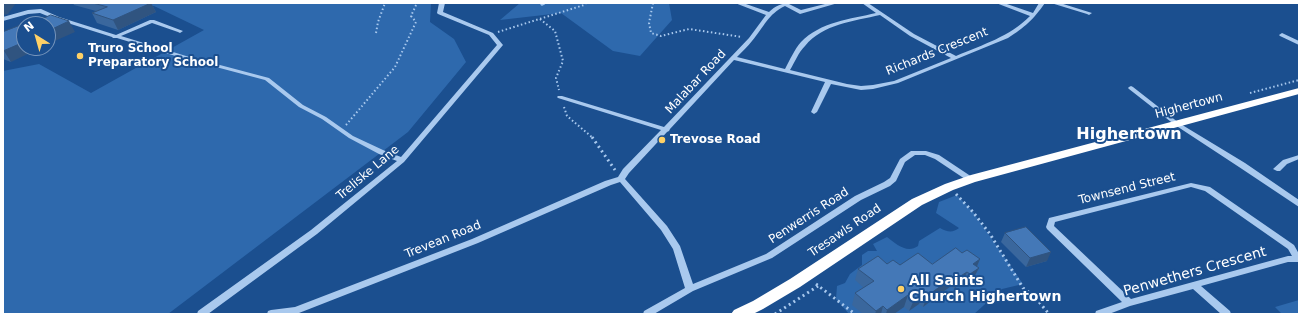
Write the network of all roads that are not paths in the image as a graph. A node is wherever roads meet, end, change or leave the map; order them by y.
1 (442, 3) edge
2 (738, 3) edge
3 (835, 3) edge
4 (865, 3) edge
5 (999, 3) edge
6 (1042, 3) edge
7 (1054, 3) edge
8 (786, 4) edge
9 (1089, 13) dead end
10 (769, 14) junction
11 (880, 14) junction
12 (1034, 15) junction
13 (3, 19) edge
14 (180, 31) dead end
15 (1282, 35) dead end
16 (115, 36) junction
17 (1299, 43) edge
18 (733, 58) junction
19 (956, 58) junction
20 (787, 71) junction
21 (829, 81) junction
22 (1131, 88) dead end
23 (1299, 91) edge
24 (560, 97) dead end
25 (814, 112) dead end
26 (1177, 124) junction
27 (667, 130) junction
28 (1299, 157) edge
29 (402, 160) junction
30 (1277, 169) dead end
31 (621, 179) junction
32 (971, 179) junction
33 (1299, 204) edge
34 (1299, 259) edge
35 (1194, 286) junction
36 (690, 289) junction
37 (1129, 304) junction
38 (201, 314) edge
39 (271, 314) edge
40 (647, 314) edge
41 (739, 314) edge
42 (1098, 314) edge
43 (1227, 314) edge

1 - 29 street, Treliske Lane
2 - 10 street
3 - 8 street
4 - 11 street
5 - 12 street
6 - 12 street, Richards Crescent
7 - 9 street
8 - 10 street, Malabar Road
10 - 18 street, Malabar Road
11 - 19 street
11 - 20 street
12 - 19 street, Richards Crescent
13 - 16 street
14 - 16 street
15 - 17 street
16 - 29 street
18 - 20 street, Richards Crescent
18 - 27 street, Malabar Road
19 - 21 street, Richards Crescent
20 - 21 street, Richards Crescent
21 - 25 street
22 - 26 street
23 - 26 highway, Highertown
24 - 27 street
26 - 32 highway, Highertown
26 - 33 street
27 - 31 street, Malabar Road
28 - 30 street
29 - 38 street, Treliske Lane
31 - 36 street
31 - 39 street, Trevean Road
32 - 36 street, Penwerris Road
32 - 41 highway, Tresawls Road
34 - 35 street, Penwethers Crescent
34 - 37 street, Townsend Street
35 - 37 street, Penwethers Crescent
35 - 43 street
36 - 40 street, Penwerris Road
37 - 42 street, Penwethers Crescent

